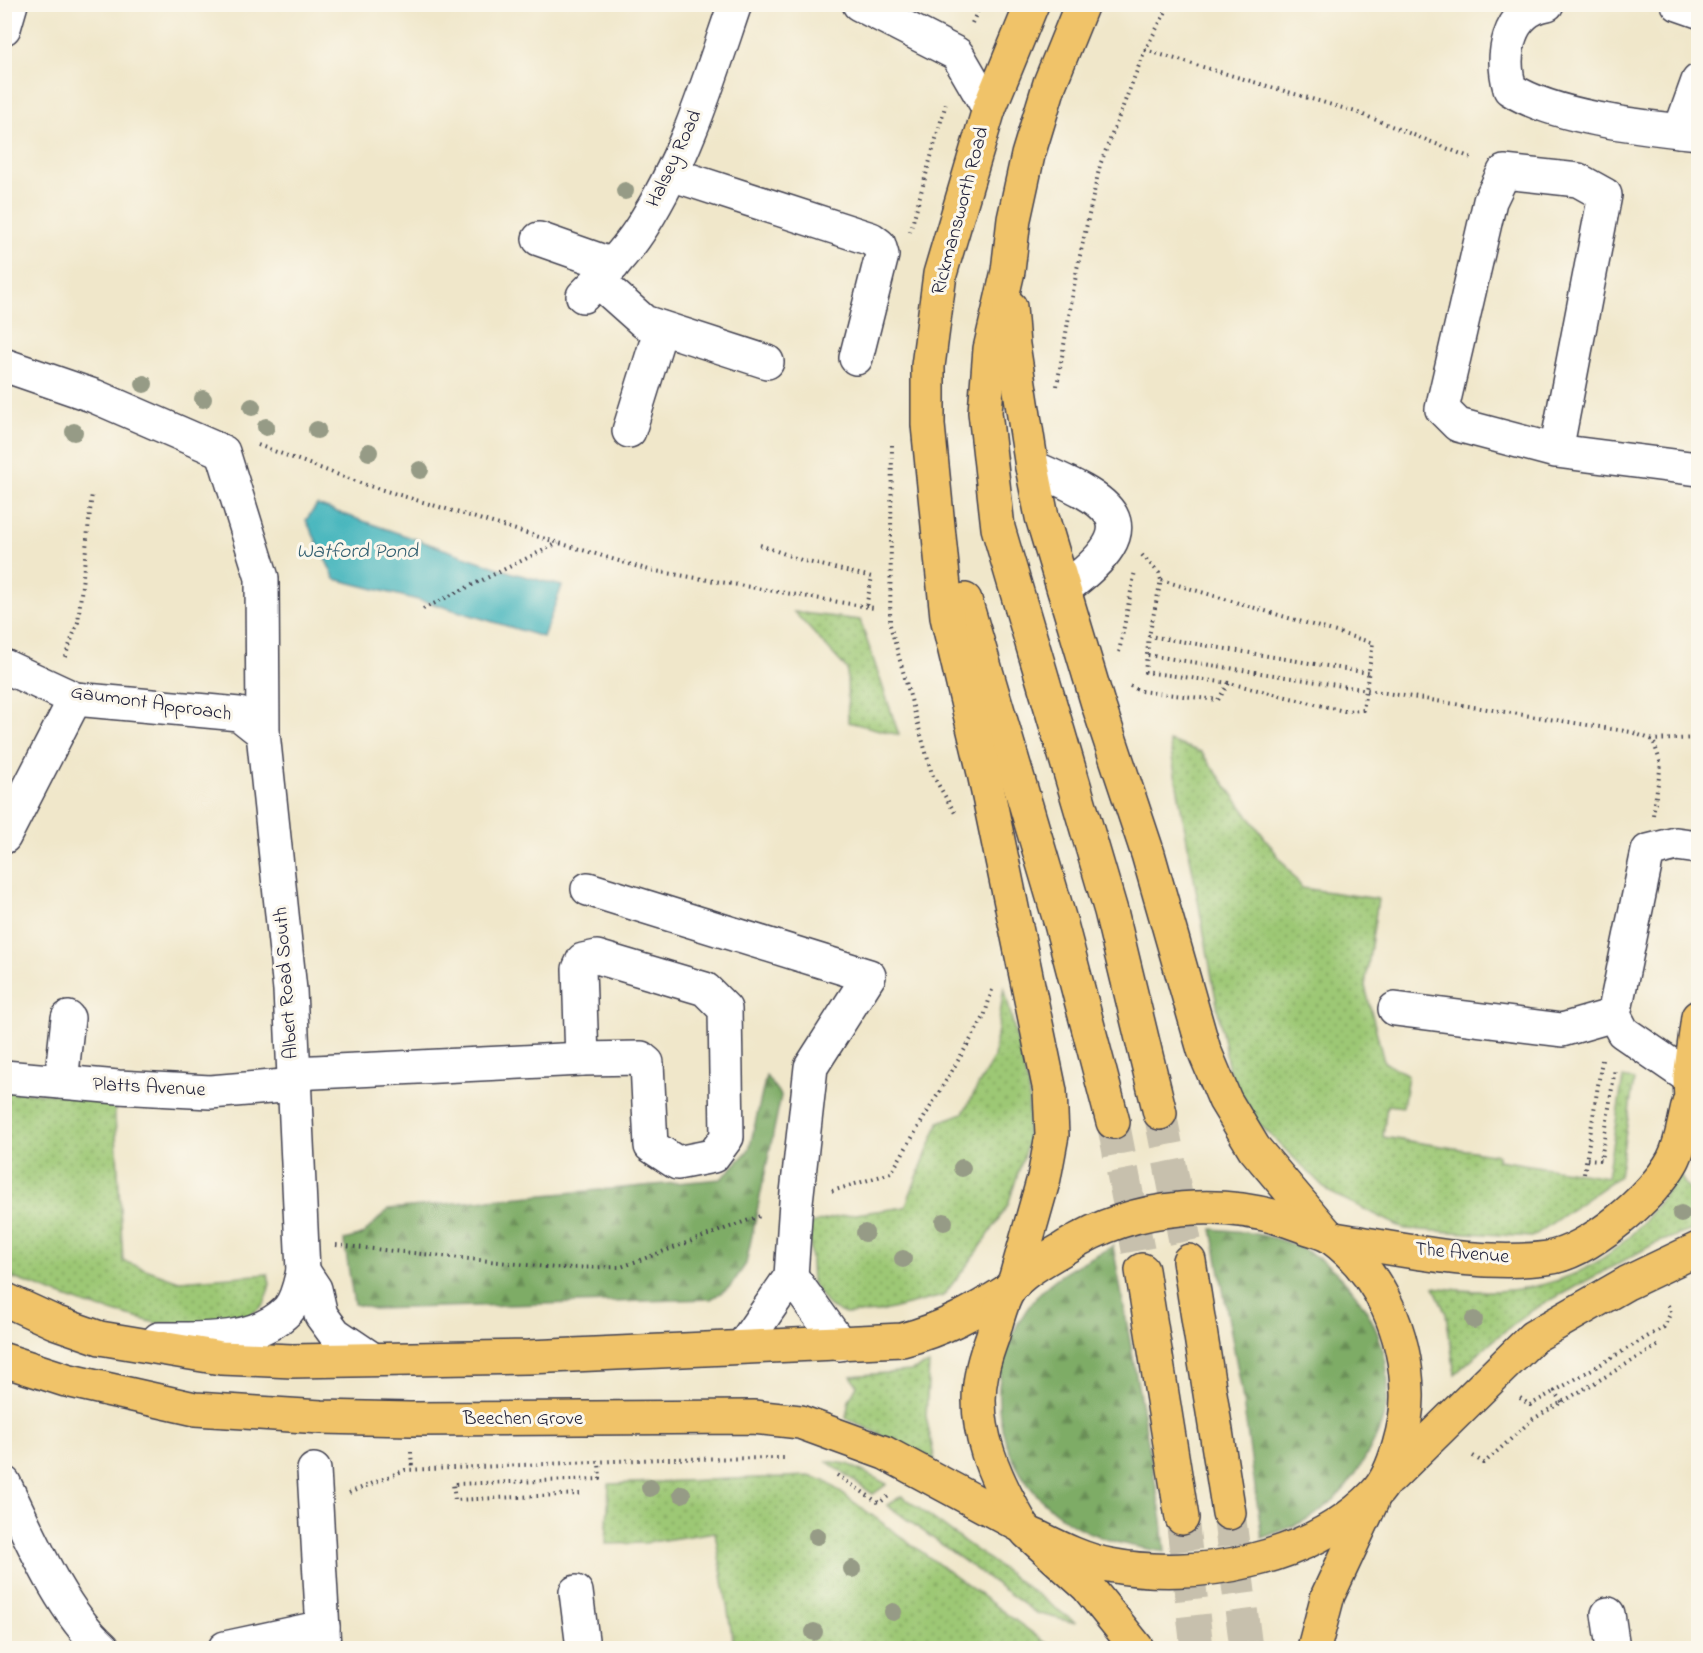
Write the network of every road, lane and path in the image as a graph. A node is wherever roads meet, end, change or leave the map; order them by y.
1 (11, 4) edge
2 (735, 4) edge
3 (859, 4) edge
4 (1032, 4) edge
5 (1082, 4) edge
6 (1170, 4) edge
7 (1546, 4) edge
8 (1678, 4) edge
9 (1698, 11) edge
10 (4, 28) edge
11 (1145, 50) junction
12 (957, 54) junction
13 (1698, 81) edge
14 (989, 109) junction
15 (1689, 132) edge
16 (1504, 172) junction
17 (671, 174) junction
18 (910, 233) dead end
19 (539, 239) dead end
20 (1008, 271) junction
21 (598, 280) junction
22 (662, 328) junction
23 (855, 358) dead end
24 (767, 362) dead end
25 (4, 365) edge
26 (1055, 393) dead end
27 (928, 425) junction
28 (629, 431) dead end
29 (892, 442) dead end
30 (256, 444) dead end
31 (1556, 451) junction
32 (1690, 461) edge
33 (1032, 467) junction
34 (92, 493) dead end
35 (558, 542) junction
36 (760, 544) dead end
37 (1120, 549) junction
38 (1161, 580) junction
39 (1064, 590) junction
40 (866, 607) junction
41 (874, 608) dead end
42 (423, 609) dead end
43 (1149, 636) junction
44 (1148, 655) junction
45 (1119, 656) dead end
46 (4, 666) edge
47 (1369, 673) junction
48 (1125, 680) dead end
49 (1229, 683) junction
50 (1367, 691) junction
51 (64, 694) junction
52 (262, 733) junction
53 (1698, 738) edge
54 (1653, 740) junction
55 (959, 821) dead end
56 (4, 837) edge
57 (1649, 840) junction
58 (1698, 847) edge
59 (588, 890) dead end
60 (995, 979) dead end
61 (1395, 1009) dead end
62 (1698, 1017) edge
63 (68, 1018) dead end
64 (1618, 1023) junction
65 (582, 1059) junction
66 (1615, 1068) dead end
67 (4, 1077) edge
68 (294, 1079) junction
69 (61, 1082) junction
70 (1689, 1090) junction
71 (1160, 1113) tunnel mouth
72 (1113, 1122) tunnel mouth
73 (1698, 1154) edge
74 (1587, 1159) junction
75 (1584, 1174) dead end
76 (796, 1202) junction
77 (1331, 1237) junction
78 (1698, 1249) edge
79 (302, 1256) junction
80 (1189, 1261) tunnel mouth
81 (1142, 1270) tunnel mouth
82 (791, 1276) junction
83 (1011, 1287) junction
84 (4, 1299) edge
85 (1666, 1303) dead end
86 (100, 1338) junction
87 (840, 1344) junction
88 (1659, 1345) dead end
89 (743, 1346) junction
90 (372, 1359) junction
91 (4, 1360) edge
92 (1555, 1391) junction
93 (1519, 1398) dead end
94 (1562, 1402) junction
95 (1473, 1456) dead end
96 (790, 1458) dead end
97 (598, 1462) junction
98 (314, 1470) dead end
99 (831, 1471) dead end
100 (920, 1472) junction
101 (4, 1483) edge
102 (1379, 1489) junction
103 (580, 1494) dead end
104 (317, 1506) junction
105 (1229, 1513) tunnel mouth
106 (1182, 1518) tunnel mouth
107 (1025, 1530) junction
108 (576, 1592) dead end
109 (1608, 1614) dead end
110 (323, 1638) edge
111 (103, 1648) edge
112 (225, 1648) edge
113 (583, 1648) edge
114 (1137, 1648) edge
115 (1314, 1648) edge
116 (1613, 1648) edge

1 - 10 street
2 - 17 street, Halsey Road
3 - 12 street
4 - 14 main road, Rickmansworth Road
5 - 20 main road
6 - 11 path
7 - 15 street
8 - 9 street
11 - 16 path
11 - 26 path
12 - 14 street
12 - 18 path
13 - 15 street
14 - 27 main road, Rickmansworth Road
16 - 31 street
16 - 31 street
17 - 21 street, Halsey Road
17 - 23 street
19 - 21 street
20 - 33 main road
20 - 71 main road
21 - 22 street
22 - 24 street
22 - 28 street
25 - 52 street, Albert Road South
27 - 72 main road
27 - 83 main road
29 - 55 path
30 - 35 path
31 - 32 street
33 - 37 street
33 - 39 main road
34 - 51 path
35 - 40 path
35 - 42 path
36 - 40 path
37 - 38 path
37 - 39 street
37 - 45 path
38 - 43 path
38 - 47 path
39 - 77 main road
40 - 41 path
43 - 44 path
43 - 47 path
44 - 49 path
44 - 50 path
46 - 51 street, Gaumont Approach
47 - 50 path
48 - 49 path
49 - 50 path
50 - 54 path
51 - 52 street, Gaumont Approach
51 - 56 street
52 - 68 street, Albert Road South
53 - 54 path
54 - 57 path
57 - 58 street
57 - 64 street
59 - 76 street
60 - 76 path
61 - 64 street
62 - 70 main road
63 - 69 street
64 - 70 street
64 - 74 path
65 - 65 street, Platts Avenue
65 - 68 street, Platts Avenue
66 - 74 path
67 - 69 street, Platts Avenue
68 - 69 street, Platts Avenue
68 - 79 street, Albert Road South
70 - 73 main road
70 - 77 main road, The Avenue
74 - 75 path
76 - 79 path
76 - 82 street
77 - 83 main road
77 - 102 main road
78 - 102 main road
79 - 86 street, Albert Road South
79 - 90 street, Albert Road South
80 - 105 main road
81 - 106 main road
82 - 87 street
82 - 89 street
83 - 87 main road
83 - 107 main road
84 - 86 main road
85 - 92 path
86 - 90 main road
87 - 89 main road
88 - 94 path
89 - 90 main road
91 - 100 main road, Beechen Grove
92 - 93 path
92 - 94 path
94 - 95 path
96 - 97 path
97 - 103 path
97 - 104 path
98 - 104 street
99 - 100 path
100 - 107 main road, Beechen Grove
101 - 111 street
102 - 107 main road
102 - 115 main road
104 - 110 street
107 - 114 main road
108 - 113 street
109 - 116 street
110 - 112 street

